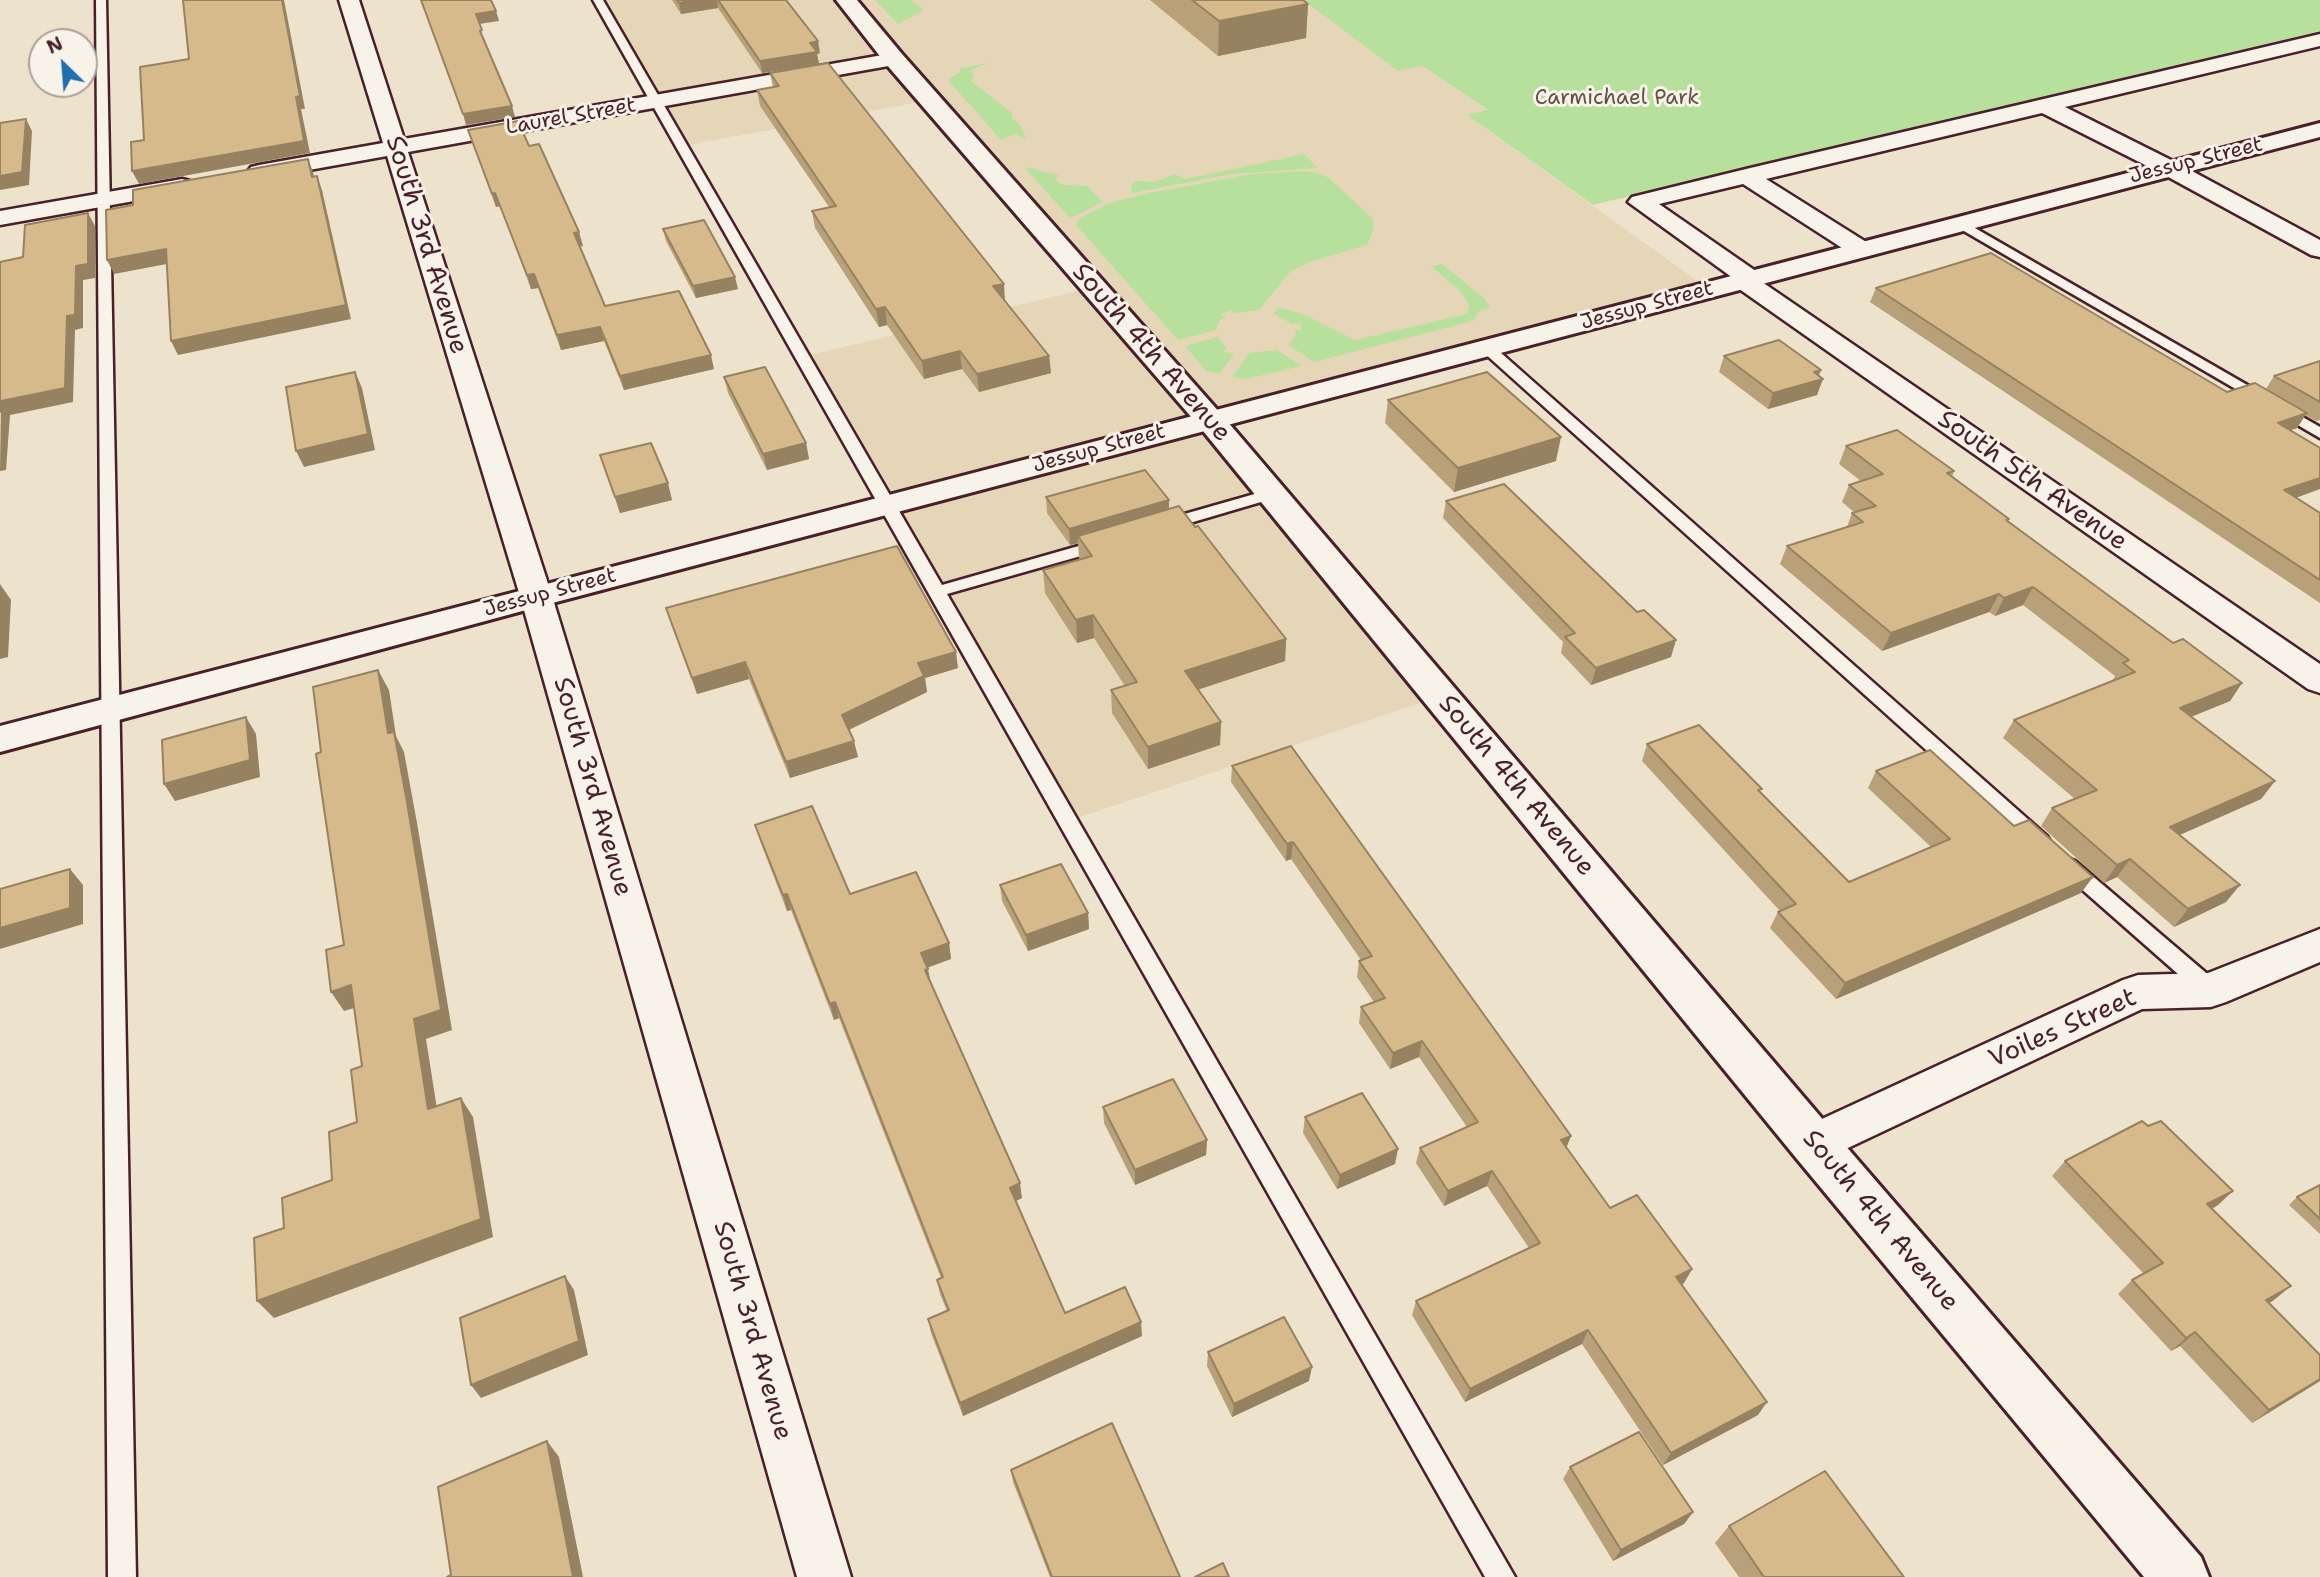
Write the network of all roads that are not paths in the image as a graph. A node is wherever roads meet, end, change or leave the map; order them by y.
1 (101, 0) edge
2 (349, 0) edge
3 (598, 0) edge
4 (846, 0) edge
5 (2320, 40) edge
6 (894, 59) junction
7 (657, 102) junction
8 (2031, 105) junction
9 (2320, 130) edge
10 (395, 148) junction
11 (2169, 168) junction
12 (237, 176) edge
13 (1746, 176) junction
14 (197, 183) edge
15 (105, 200) junction
16 (0, 218) edge
17 (1961, 224) junction
18 (1862, 250) junction
19 (2320, 250) edge
20 (1748, 280) junction
21 (1487, 348) junction
22 (1210, 420) junction
23 (2320, 433) edge
24 (1272, 494) junction
25 (886, 505) junction
26 (1151, 530) edge
27 (1124, 537) edge
28 (936, 592) junction
29 (536, 596) junction
30 (2320, 681) edge
31 (110, 710) junction
32 (0, 739) edge
33 (2320, 945) edge
34 (2211, 990) junction
35 (1814, 1144) junction
36 (122, 1577) edge
37 (824, 1577) edge
38 (1501, 1577) edge
39 (2181, 1577) edge

1 - 15 lane
2 - 10 street, South 3rd Avenue
3 - 7 lane
4 - 6 street, South 4th Avenue
5 - 8 street
6 - 7 street, Laurel Street
6 - 22 street, South 4th Avenue
7 - 10 street, Laurel Street
7 - 25 lane
8 - 11 street
8 - 13 street
9 - 11 street, Jessup Street
10 - 12 street, Laurel Street
10 - 29 street, South 3rd Avenue
11 - 17 street, Jessup Street
11 - 19 street
13 - 18 street
13 - 20 street, South 5th Avenue
14 - 15 street
15 - 16 street
15 - 31 lane
17 - 18 street, Jessup Street
17 - 23 lane
18 - 20 street, Jessup Street
20 - 21 street, Jessup Street
20 - 30 street, South 5th Avenue
21 - 22 street, Jessup Street
21 - 34 lane
22 - 24 street, South 4th Avenue
22 - 25 street, Jessup Street
24 - 26 lane
24 - 35 street, South 4th Avenue
25 - 28 lane
25 - 29 street, Jessup Street
27 - 28 lane
28 - 38 lane
29 - 31 street, Jessup Street
29 - 37 street, South 3rd Avenue
31 - 32 street, Jessup Street
31 - 36 lane
33 - 34 street, Voiles Street
34 - 35 street, Voiles Street
35 - 39 street, South 4th Avenue

